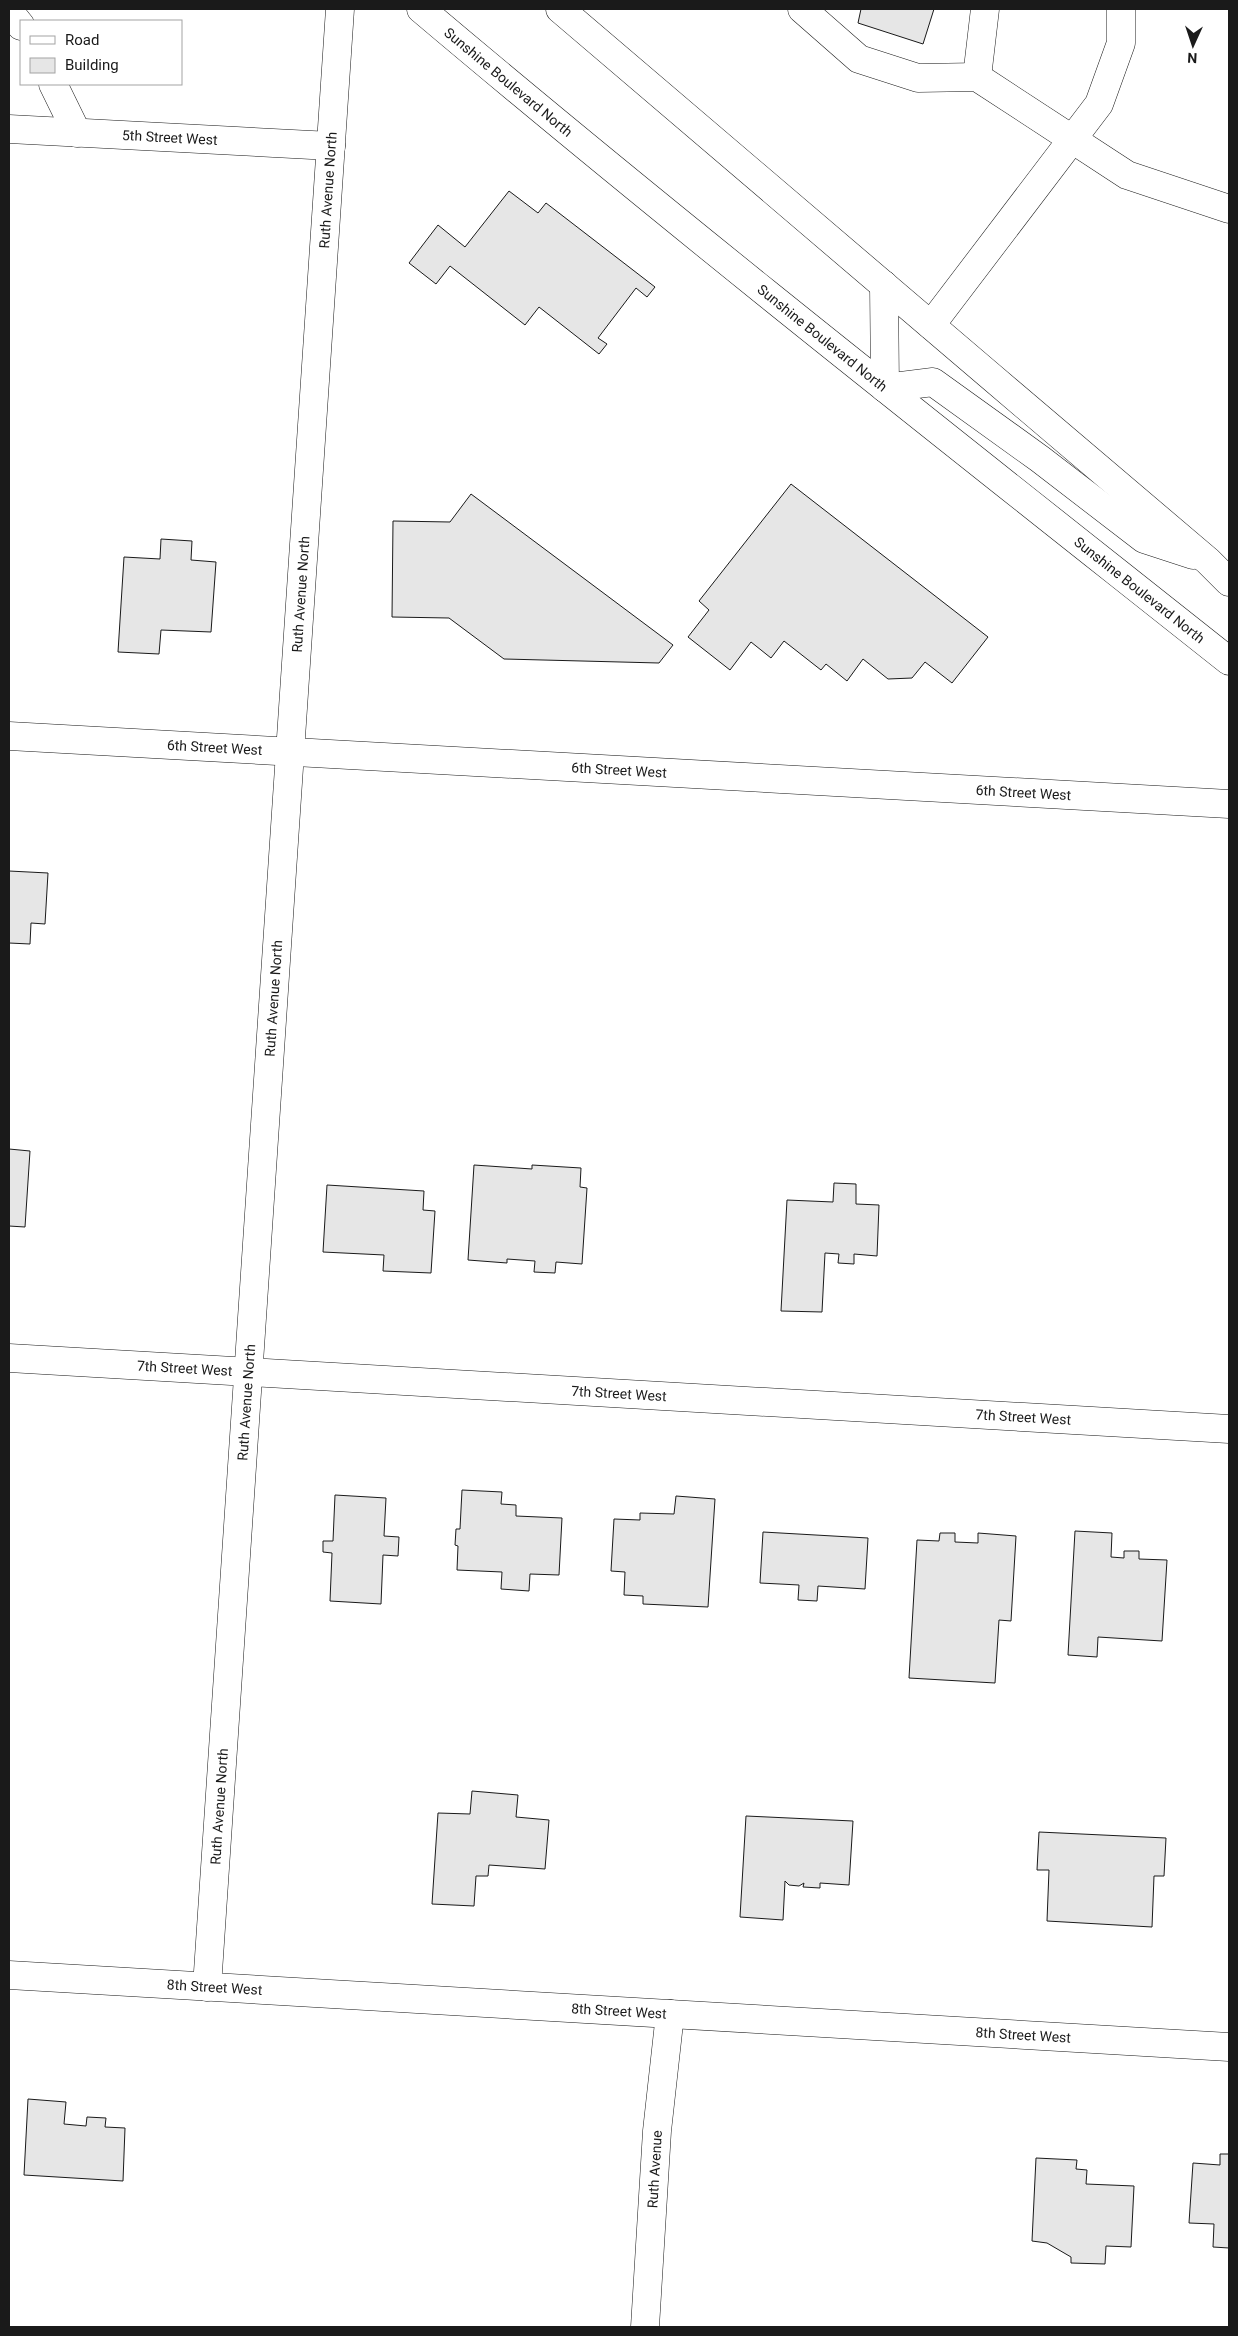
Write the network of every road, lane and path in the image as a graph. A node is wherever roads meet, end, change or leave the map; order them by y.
1 (340, 9) edge
2 (421, 9) edge
3 (560, 9) edge
4 (802, 9) edge
5 (985, 9) edge
6 (1121, 9) edge
7 (9, 11) edge
8 (20, 25) edge
9 (976, 77) junction
10 (53, 85) edge
11 (9, 129) edge
12 (77, 133) junction
13 (1072, 139) junction
14 (331, 146) junction
15 (1229, 209) edge
16 (884, 285) junction
17 (931, 325) junction
18 (885, 388) junction
19 (1208, 561) junction
20 (1229, 582) edge
21 (1229, 662) edge
22 (9, 736) edge
23 (290, 752) junction
24 (1229, 804) edge
25 (9, 1358) edge
26 (249, 1372) junction
27 (1229, 1429) edge
28 (9, 1975) edge
29 (207, 1987) junction
30 (670, 2014) junction
31 (1229, 2047) edge
32 (645, 2327) edge

1 - 14 street, Ruth Avenue North
2 - 18 street, Sunshine Boulevard North
3 - 16 street
4 - 9 street
5 - 9 street
6 - 13 street
7 - 8 street
9 - 13 street
10 - 12 street
11 - 12 street, 5th Street West
12 - 14 street, 5th Street West
13 - 15 street
13 - 17 street
14 - 23 street, Ruth Avenue North
16 - 17 street
16 - 18 street
17 - 19 street
18 - 19 street
18 - 21 street, Sunshine Boulevard North
19 - 20 street
22 - 23 street, 6th Street West
23 - 24 street, 6th Street West
23 - 26 street, Ruth Avenue North
25 - 26 street, 7th Street West
26 - 27 street, 7th Street West
26 - 29 street, Ruth Avenue North
28 - 29 street, 8th Street West
29 - 30 street, 8th Street West
30 - 31 street, 8th Street West
30 - 32 street, Ruth Avenue

